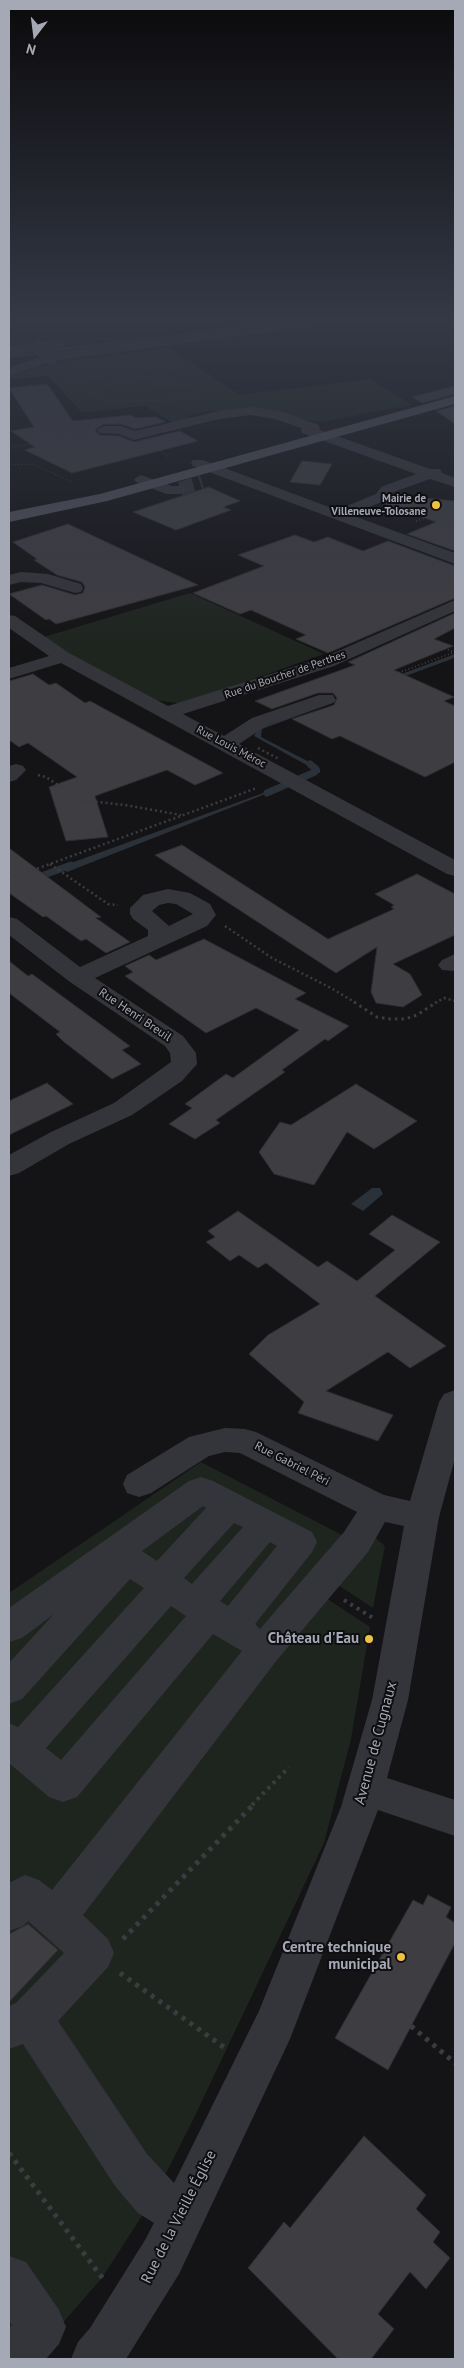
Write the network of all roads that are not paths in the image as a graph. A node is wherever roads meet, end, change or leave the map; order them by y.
1 (127, 433) edge
2 (147, 433) edge
3 (309, 433) edge
4 (323, 433) edge
5 (352, 433) edge
6 (203, 465) junction
7 (430, 474) junction
8 (146, 482) junction
9 (202, 482) dead end
10 (455, 483) edge
11 (180, 488) tunnel mouth
12 (9, 510) edge
13 (337, 515) junction
14 (9, 517) edge
15 (455, 559) edge
16 (9, 580) edge
17 (75, 588) dead end
18 (455, 605) edge
19 (9, 620) edge
20 (63, 657) junction
21 (9, 674) edge
22 (326, 699) road end
23 (167, 713) junction
24 (225, 743) junction
25 (455, 869) edge
26 (9, 924) edge
27 (159, 938) junction
28 (78, 977) junction
29 (9, 1167) edge
30 (455, 1402) edge
31 (139, 1484) dead end
32 (230, 1505) junction
33 (377, 1507) junction
34 (422, 1516) junction
35 (121, 1556) junction
36 (193, 1602) junction
37 (9, 1627) edge
38 (264, 1648) junction
39 (9, 1688) edge
40 (15, 1745) edge
41 (365, 1788) junction
42 (455, 1818) edge
43 (9, 1912) edge
44 (56, 1917) junction
45 (20, 2023) edge
46 (241, 2060) joint
47 (182, 2214) junction
48 (9, 2279) edge
49 (14, 2359) edge
50 (95, 2359) edge

1 - 2 street
3 - 6 main road
4 - 7 street
5 - 7 street
6 - 8 main road
6 - 9 street
6 - 13 street
7 - 10 street
7 - 13 street
8 - 11 street
8 - 12 main road
8 - 14 main road
13 - 15 street
16 - 17 street
18 - 23 street, Rue du Boucher de Perthes
19 - 20 street, Rue Louis Méroc
20 - 21 street
20 - 23 street, Rue Louis Méroc
22 - 24 street
23 - 24 street, Rue Louis Méroc
24 - 25 street, Rue Louis Méroc
26 - 28 street, Rue Henri Breuil
27 - 27 street
27 - 28 street
28 - 29 street, Rue Henri Breuil
30 - 34 street, Avenue de Cugnaux
31 - 33 street, Rue Gabriel Péri
32 - 35 street
32 - 36 street
32 - 36 street
33 - 34 street, Rue Gabriel Péri
33 - 38 street
34 - 41 street, Avenue de Cugnaux
35 - 36 street
35 - 37 street
35 - 39 street
36 - 38 street
36 - 40 street
36 - 40 street
38 - 44 street
41 - 42 street
41 - 46 street, Avenue de Cugnaux
43 - 44 street
44 - 45 street
45 - 47 street
46 - 47 street, Rue de la Vieille Église
47 - 50 street, Rue de la Vieille Église
48 - 49 street

